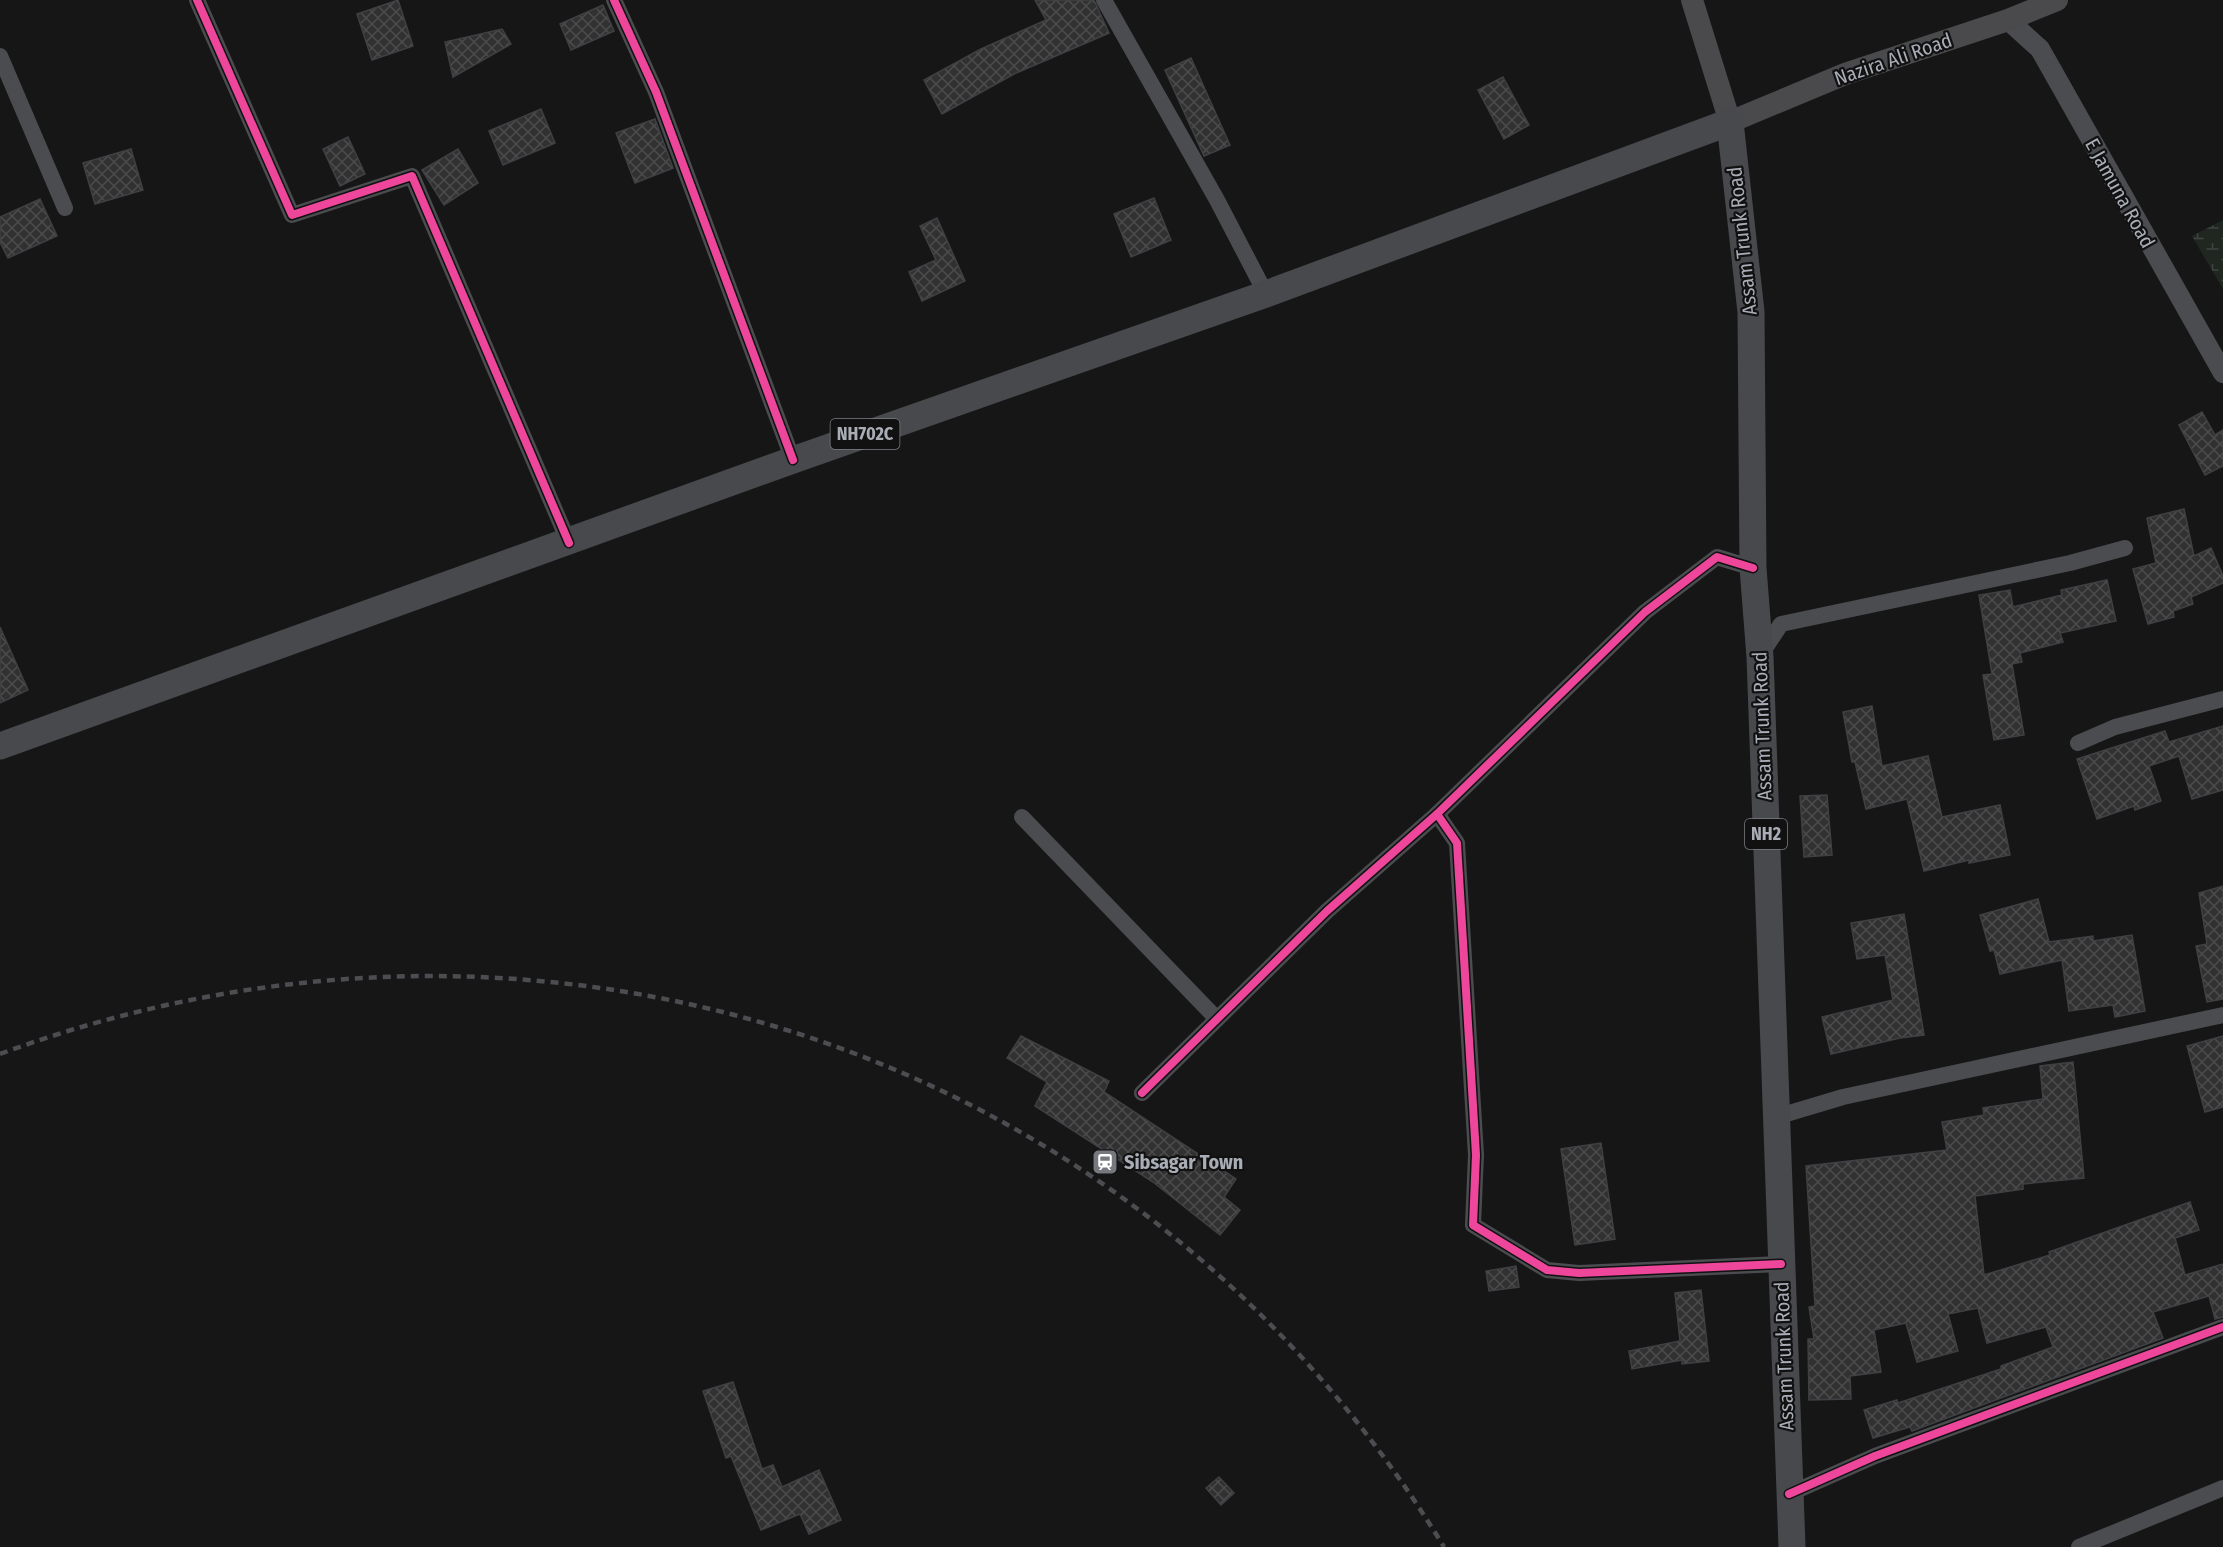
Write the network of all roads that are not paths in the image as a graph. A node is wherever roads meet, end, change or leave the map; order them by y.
1 (197, 0) edge
2 (614, 0) edge
3 (1104, 0) edge
4 (1692, 0) edge
5 (2057, 0) edge
6 (2008, 20) junction
7 (0, 56) edge
8 (1730, 122) junction
9 (65, 208) dead end
10 (1266, 294) junction
11 (2223, 373) edge
12 (793, 460) junction
13 (569, 543) junction
14 (2125, 548) dead end
15 (1754, 568) junction
16 (1760, 657) junction
17 (2223, 699) edge
18 (2078, 743) dead end
19 (0, 746) edge
20 (1437, 814) junction
21 (1022, 817) dead end
22 (2223, 1015) edge
23 (1217, 1019) junction
24 (1142, 1093) dead end
25 (1776, 1117) junction
26 (1781, 1264) junction
27 (2223, 1327) edge
28 (2223, 1488) edge
29 (1789, 1494) junction
30 (1792, 1547) edge
31 (2079, 1547) edge

1 - 13 street
2 - 12 street
3 - 10 street
4 - 8 main road
5 - 6 main road, Nazira Ali Road
6 - 8 main road, Nazira Ali Road
6 - 11 street, E Jamuna Road
7 - 9 street
8 - 10 highway, NH702C
8 - 15 highway, Assam Trunk Road / NH2
10 - 12 highway, NH702C
12 - 13 highway, NH702C
13 - 19 highway, NH702C
14 - 16 street
15 - 16 highway, Assam Trunk Road / NH2
15 - 20 street
16 - 25 highway, Assam Trunk Road / NH2
17 - 18 street
20 - 23 street
20 - 26 street
21 - 23 street
22 - 25 street
23 - 24 street
25 - 26 highway, Assam Trunk Road / NH2
26 - 29 highway, Assam Trunk Road / NH2
27 - 29 street
28 - 31 street
29 - 30 highway, Assam Trunk Road / NH2

